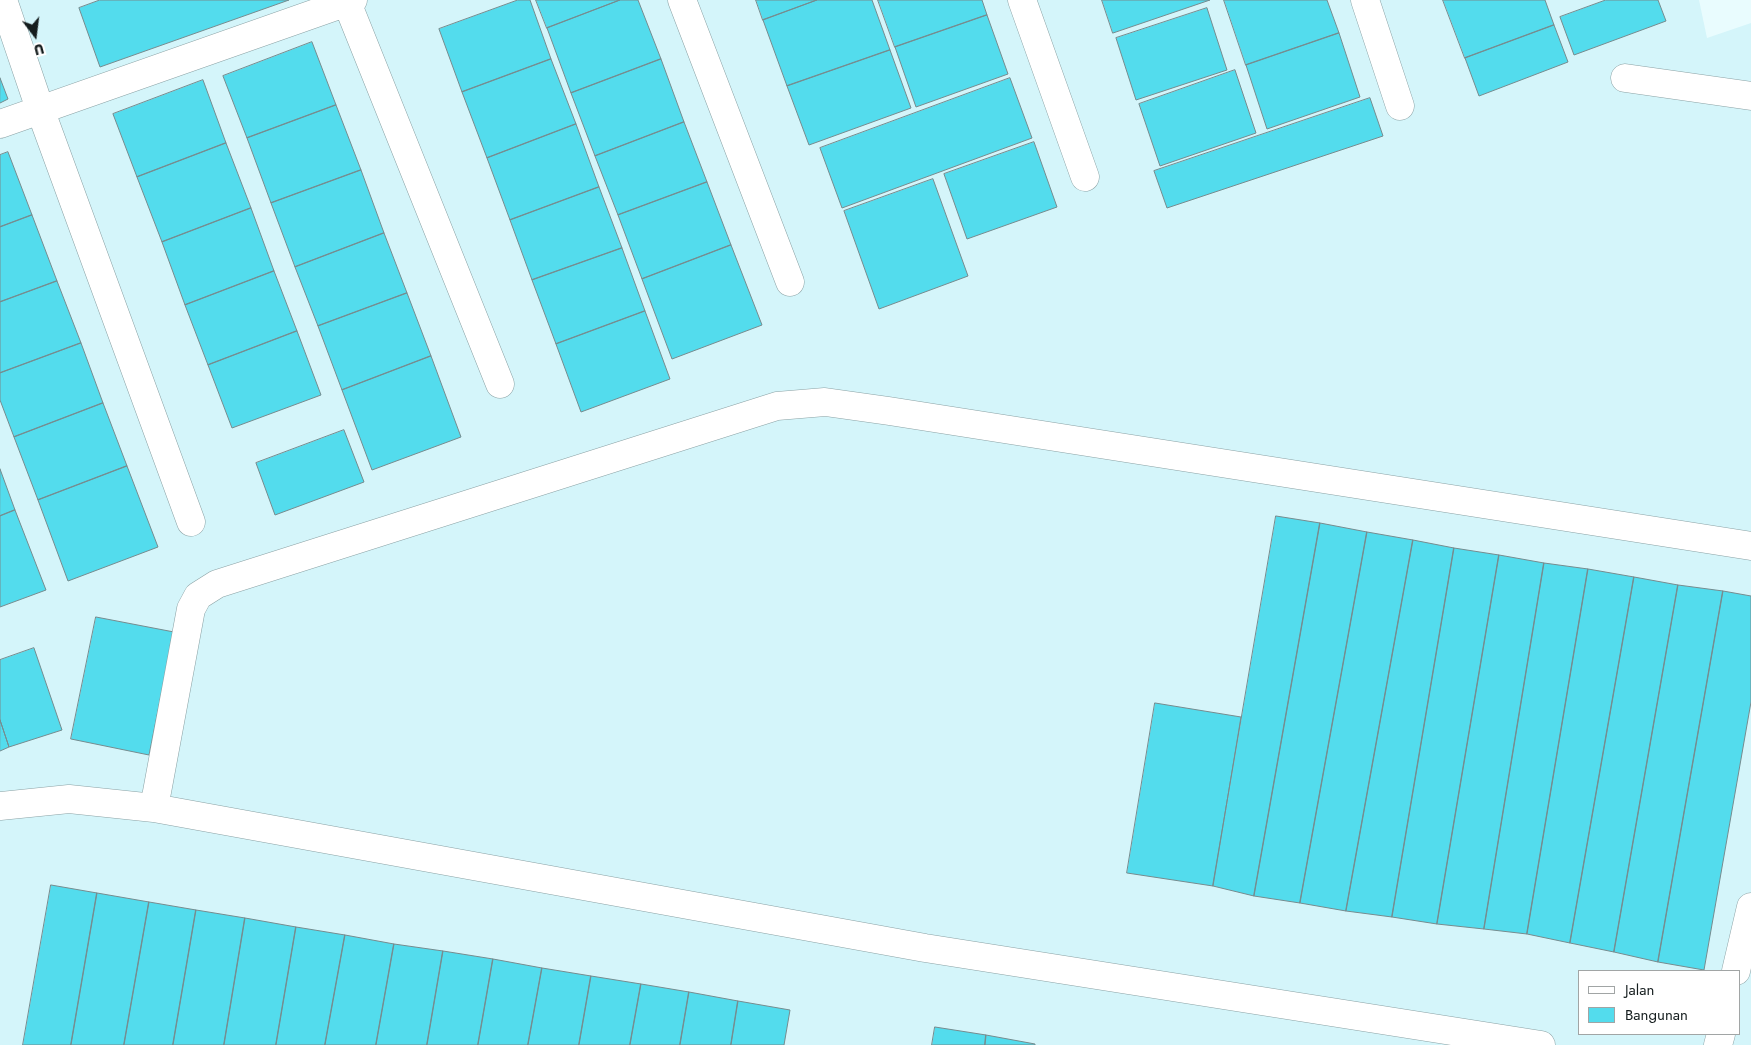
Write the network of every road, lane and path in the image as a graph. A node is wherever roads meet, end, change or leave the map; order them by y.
1 (3, 0) edge
2 (682, 0) edge
3 (1022, 0) edge
4 (1365, 0) edge
5 (348, 1) edge
6 (1625, 78) dead end
7 (1751, 96) edge
8 (1400, 106) dead end
9 (40, 109) junction
10 (0, 124) edge
11 (1085, 178) dead end
12 (790, 282) dead end
13 (500, 384) dead end
14 (191, 522) dead end
15 (1751, 546) edge
16 (0, 806) edge
17 (154, 808) junction
18 (1751, 907) edge
19 (1736, 970) edge
20 (1541, 1045) edge

1 - 9 lane
2 - 12 lane
3 - 11 lane
4 - 8 lane
5 - 9 lane
5 - 13 lane
6 - 7 lane
9 - 10 lane
9 - 14 lane
15 - 17 lane
16 - 17 lane
17 - 20 lane
18 - 19 lane

